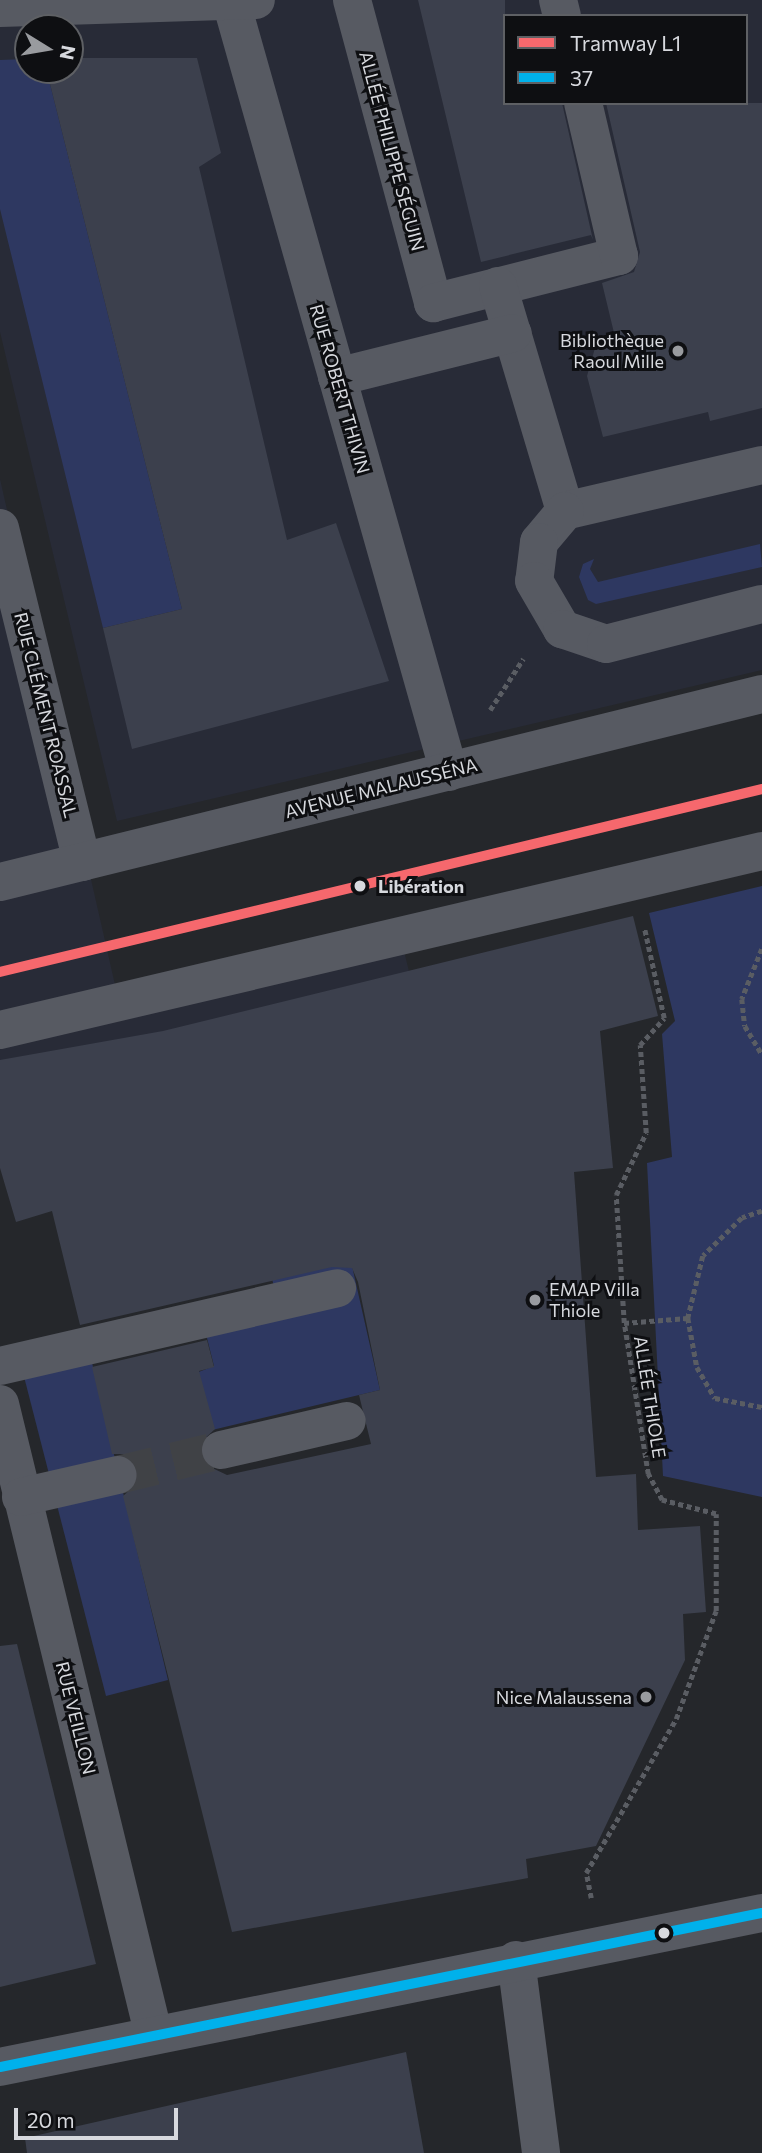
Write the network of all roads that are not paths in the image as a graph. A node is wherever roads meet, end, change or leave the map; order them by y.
1 (352, 0) edge
2 (245, 3) edge
3 (0, 8) edge
4 (583, 105) edge
5 (498, 286) junction
6 (513, 333) junction
7 (337, 377) junction
8 (762, 465) edge
9 (565, 511) junction
10 (0, 528) edge
11 (762, 604) edge
12 (762, 694) edge
13 (449, 772) junction
14 (762, 851) edge
15 (82, 862) junction
16 (0, 882) edge
17 (0, 1030) edge
18 (337, 1288) dead end
19 (0, 1366) edge
20 (0, 1404) edge
21 (347, 1421) dead end
22 (221, 1450) tunnel mouth
23 (6, 1456) edge
24 (118, 1475) tunnel mouth
25 (21, 1497) junction
26 (762, 1913) edge
27 (516, 1960) junction
28 (153, 2032) junction
29 (0, 2067) edge
30 (541, 2153) edge

1 - 5 street, ALLÉE PHILIPPE SÉGUIN
2 - 3 street
2 - 7 street, RUE ROBERT THIVIN
4 - 5 street
5 - 6 street
6 - 7 street
6 - 9 street
7 - 13 street, RUE ROBERT THIVIN
8 - 9 street
9 - 11 street
10 - 15 street, RUE CLÉMENT ROASSAL
12 - 13 street, AVENUE MALAUSSÉNA
13 - 15 street, AVENUE MALAUSSÉNA
14 - 17 street
15 - 16 street, AVENUE MALAUSSÉNA
18 - 19 street
20 - 23 street, RUE VEILLON
21 - 22 street
23 - 25 street, RUE VEILLON
24 - 25 street
25 - 28 street, RUE VEILLON
26 - 27 street
27 - 28 street
27 - 30 street
28 - 29 street

